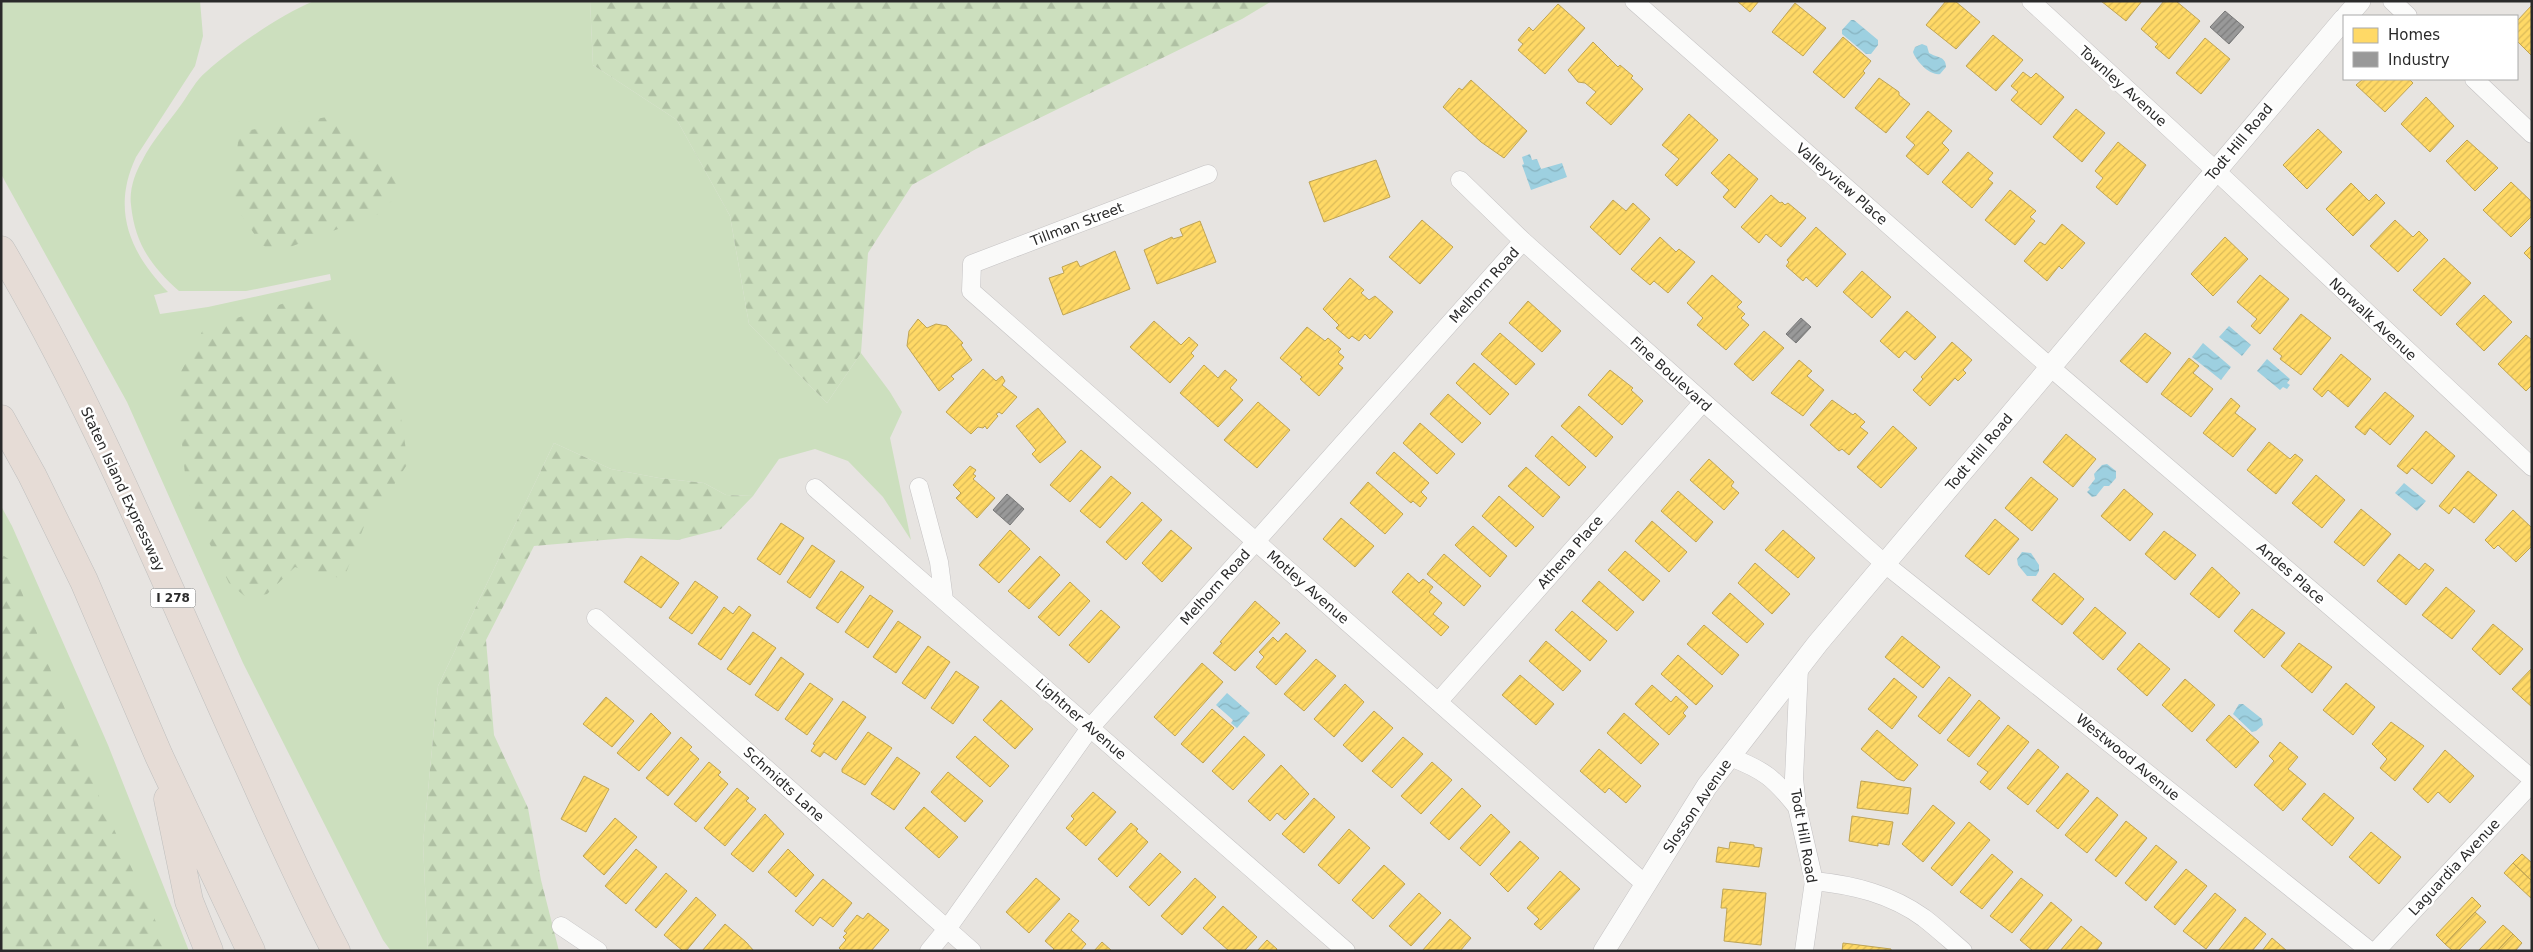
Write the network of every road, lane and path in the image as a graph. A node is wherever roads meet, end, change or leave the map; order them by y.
1 (1634, 1) edge
2 (2031, 1) edge
3 (2360, 1) edge
4 (2392, 1) edge
5 (2348, 15) edge
6 (2407, 15) edge
7 (2343, 20) edge
8 (2475, 80) edge
9 (2532, 134) edge
10 (2215, 170) junction
11 (1208, 174) dead end
12 (1460, 180) dead end
13 (1523, 241) junction
14 (1, 250) edge
15 (971, 290) joint
16 (2050, 367) junction
17 (1703, 402) junction
18 (1, 419) edge
19 (2532, 467) edge
20 (919, 487) dead end
21 (815, 488) dead end
22 (1256, 542) junction
23 (1885, 564) junction
24 (944, 600) junction
25 (596, 618) dead end
26 (1799, 668) junction
27 (1438, 702) junction
28 (1090, 728) junction
29 (159, 756) junction
30 (1730, 756) junction
31 (2532, 781) edge
32 (1797, 807) junction
33 (1814, 881) junction
34 (1645, 884) junction
35 (561, 926) dead end
36 (947, 929) junction
37 (209, 951) edge
38 (251, 951) edge
39 (336, 951) edge
40 (598, 951) edge
41 (929, 951) edge
42 (972, 951) edge
43 (1346, 951) edge
44 (1604, 951) edge
45 (1804, 951) edge
46 (1963, 951) edge
47 (2370, 951) edge
48 (2376, 951) edge

1 - 16 street, Valleyview Place
2 - 10 street, Townley Avenue
3 - 5 street
4 - 6 street
7 - 10 street, Todt Hill Road
8 - 9 street
10 - 16 street, Todt Hill Road
10 - 19 street, Norwalk Avenue
11 - 15 street, Tillman Street
12 - 13 street, Fine Boulevard
13 - 17 street, Fine Boulevard
13 - 22 street, Melhorn Road
14 - 39 highway, Staten Island Expressway / I 278
15 - 22 street, Motley Avenue
16 - 23 street, Todt Hill Road
16 - 31 street, Andes Place
17 - 23 street, Fine Boulevard
17 - 27 street, Athena Place
18 - 29 highway
20 - 24 street
21 - 24 street, Lightner Avenue
22 - 27 street, Motley Avenue
22 - 28 street, Melhorn Road
23 - 26 street, Todt Hill Road
23 - 47 street, Westwood Avenue
24 - 28 street, Lightner Avenue
25 - 36 street, Schmidts Lane
26 - 30 street, Slosson Avenue
26 - 32 street, Todt Hill Road
27 - 34 street, Motley Avenue
28 - 36 street, Melhorn Road
28 - 43 street, Lightner Avenue
29 - 37 highway
29 - 38 highway
30 - 32 street
30 - 34 street, Slosson Avenue
31 - 48 street, Laguardia Avenue
32 - 33 street, Todt Hill Road
33 - 45 street, Todt Hill Road
33 - 46 street
34 - 44 street, Slosson Avenue
35 - 40 street
36 - 41 street, Melhorn Road
36 - 42 street, Schmidts Lane

